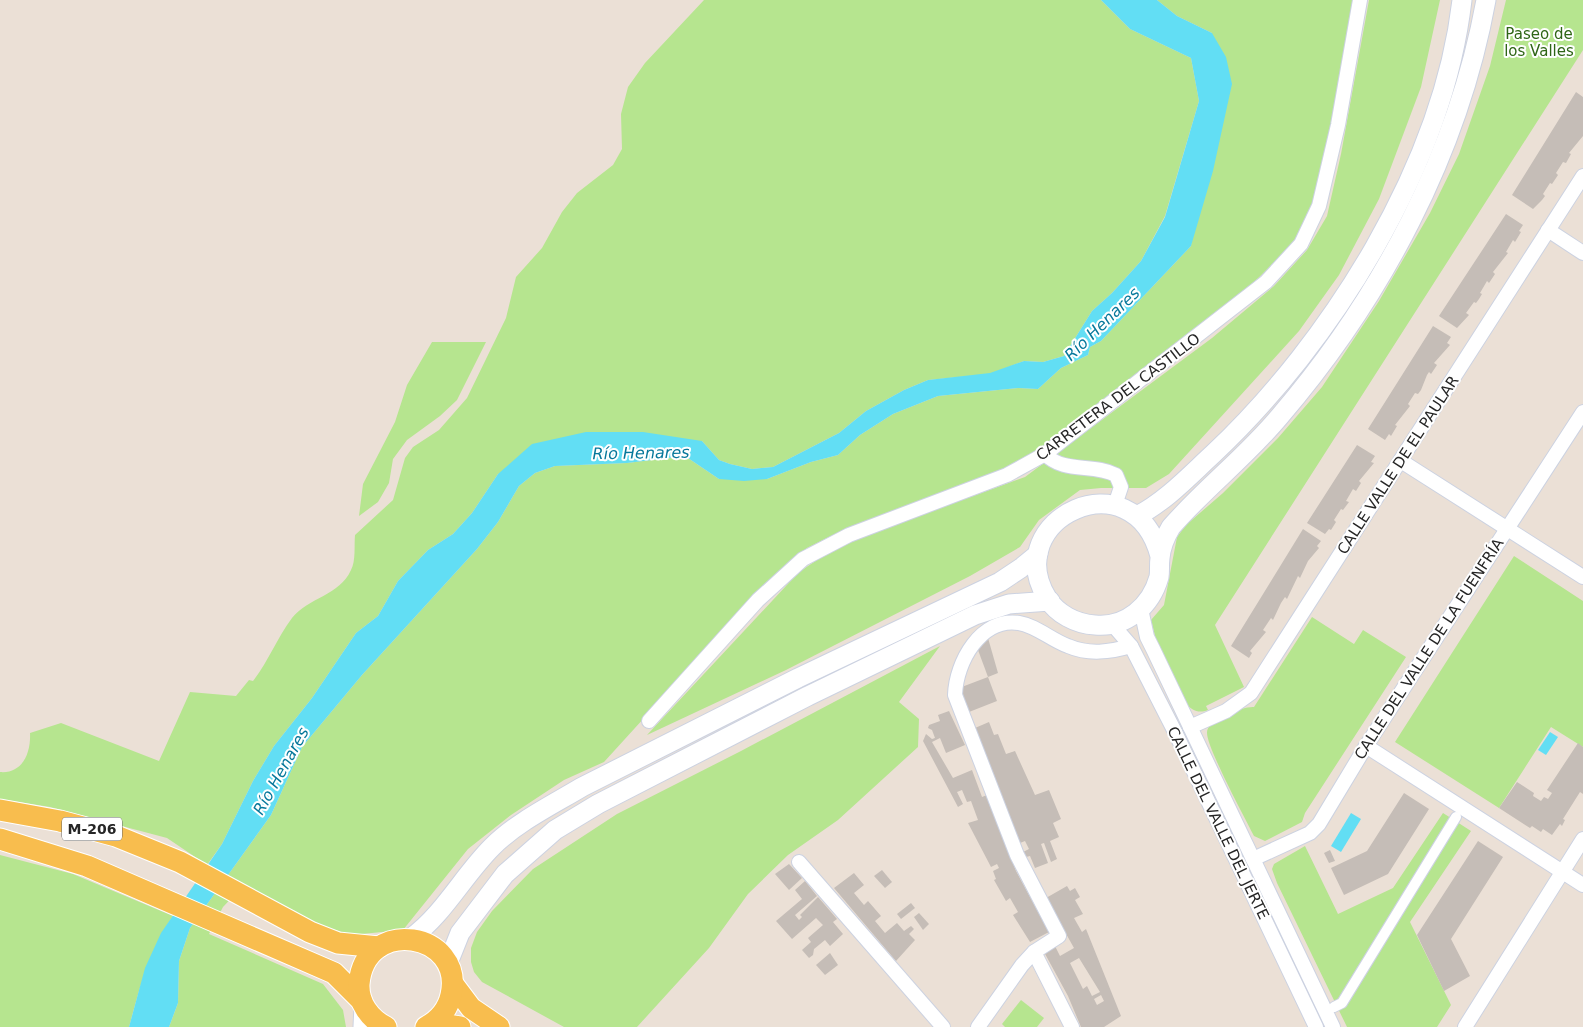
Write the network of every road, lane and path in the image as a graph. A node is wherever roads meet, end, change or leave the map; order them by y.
1 (1360, 0) edge
2 (1462, 0) edge
3 (1486, 0) edge
4 (1583, 176) edge
5 (1548, 230) junction
6 (1583, 253) edge
7 (1583, 412) edge
8 (1045, 454) junction
9 (1401, 461) junction
10 (1115, 505) junction
11 (1137, 516) junction
12 (1506, 528) junction
13 (1038, 554) junction
14 (1160, 556) junction
15 (1583, 577) edge
16 (1050, 602) junction
17 (1141, 608) junction
18 (1112, 624) junction
19 (1131, 646) junction
20 (649, 721) dead end
21 (1190, 727) junction
22 (1366, 746) junction
23 (0, 810) edge
24 (1456, 817) dead end
25 (0, 839) edge
26 (1583, 839) edge
27 (1253, 858) junction
28 (799, 862) dead end
29 (1562, 872) junction
30 (1583, 885) edge
31 (411, 938) junction
32 (379, 947) junction
33 (1034, 952) junction
34 (448, 963) junction
35 (454, 984) junction
36 (362, 1002) junction
37 (1334, 1007) dead end
38 (430, 1025) edge
39 (363, 1027) edge
40 (386, 1027) edge
41 (460, 1027) edge
42 (499, 1027) edge
43 (943, 1027) edge
44 (978, 1027) edge
45 (1072, 1027) edge
46 (1316, 1027) edge
47 (1333, 1027) edge
48 (1465, 1027) edge

1 - 8 street, CARRETERA DEL CASTILLO
2 - 11 main road
3 - 14 main road
4 - 5 street, CALLE VALLE DE EL PAULAR
5 - 6 street
5 - 9 street, CALLE VALLE DE EL PAULAR
7 - 12 street, CALLE DEL VALLE DE LA FUENFRÍA
8 - 10 street
8 - 20 street, CARRETERA DEL CASTILLO
9 - 12 street
9 - 21 street, CALLE VALLE DE EL PAULAR
10 - 11 main road
10 - 13 main road
11 - 14 main road
12 - 15 street
12 - 22 street, CALLE DEL VALLE DE LA FUENFRÍA
13 - 16 main road
13 - 31 main road
14 - 17 main road
16 - 18 main road
16 - 34 main road
17 - 18 main road
17 - 21 street, CALLE DEL VALLE DEL JERTE
18 - 19 street, CALLE DEL VALLE DEL JERTE
19 - 33 street
19 - 46 street, CALLE DEL VALLE DEL JERTE
21 - 27 street, CALLE DEL VALLE DEL JERTE
22 - 27 street, CALLE DEL VALLE DE LA FUENFRÍA
22 - 29 street
23 - 32 main road, M-206
24 - 37 street
25 - 36 main road, M-206
26 - 29 street
27 - 47 street, CALLE DEL VALLE DEL JERTE
28 - 43 street
29 - 30 street
29 - 48 street
31 - 32 main road, M-206
31 - 34 main road
32 - 36 main road
33 - 44 street
33 - 45 street
34 - 35 main road
35 - 38 main road
35 - 42 main road
36 - 39 main road
36 - 40 main road, M-206
38 - 41 main road

